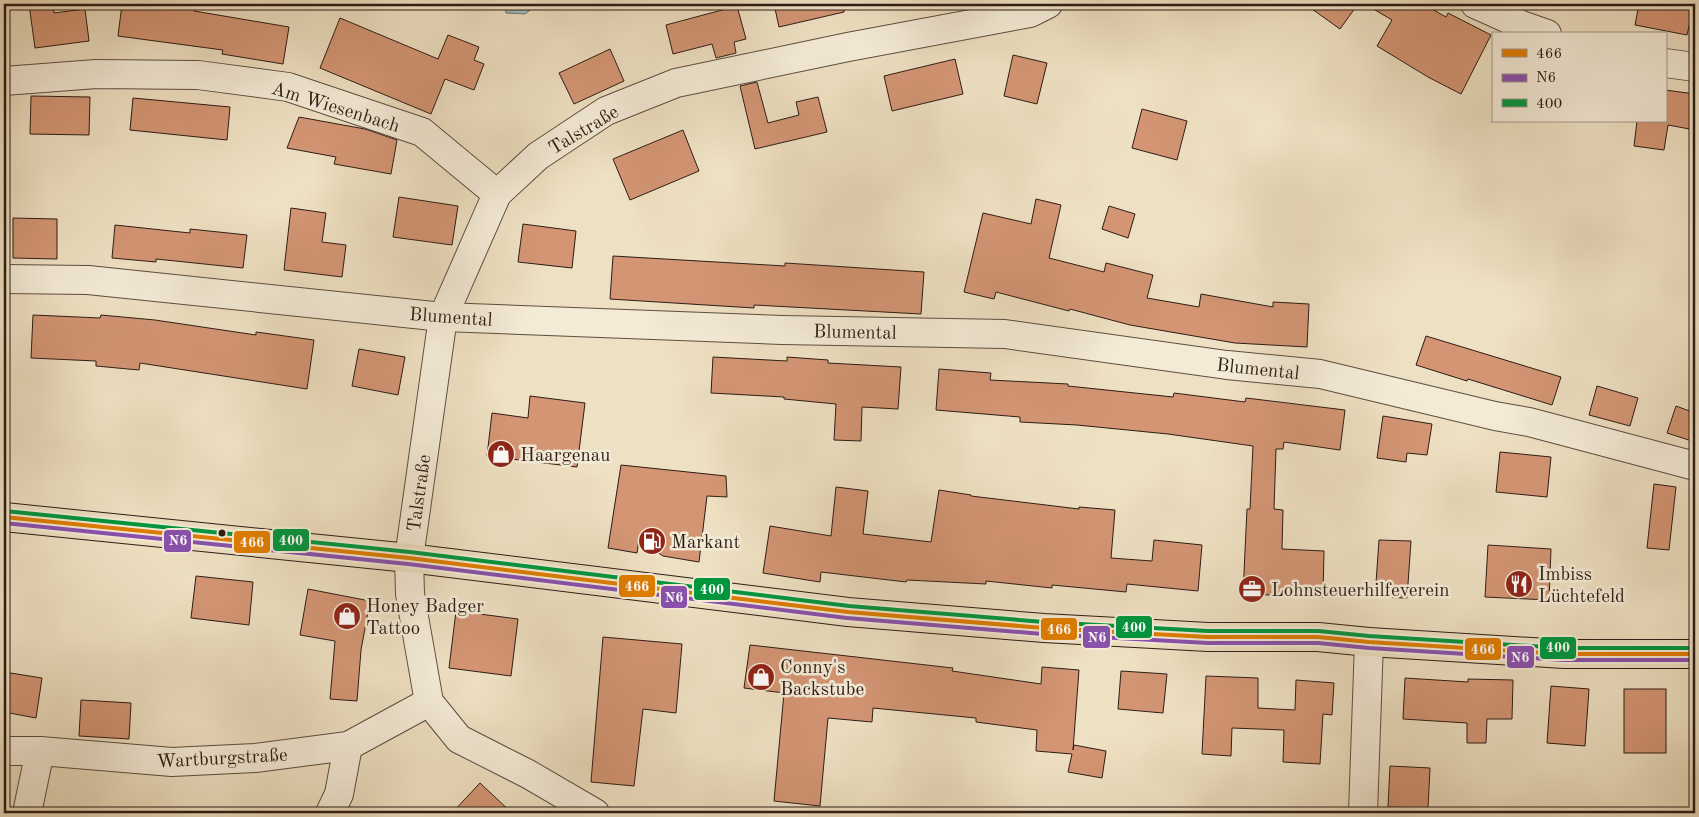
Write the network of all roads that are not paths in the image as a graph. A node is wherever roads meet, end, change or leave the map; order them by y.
1 (1048, 4) edge
2 (1475, 4) edge
3 (1541, 32) edge
4 (1666, 63) edge
5 (1695, 67) edge
6 (4, 82) edge
7 (497, 194) junction
8 (4, 279) edge
9 (443, 317) junction
10 (1695, 466) edge
11 (4, 517) edge
12 (410, 558) junction
13 (1369, 642) junction
14 (1695, 654) edge
15 (429, 702) junction
16 (348, 746) junction
17 (4, 751) edge
18 (40, 751) junction
19 (27, 813) edge
20 (330, 813) edge
21 (595, 813) edge
22 (1363, 813) edge

1 - 7 street, Talstraße
2 - 3 street
4 - 5 street
6 - 7 street, Am Wiesenbach
7 - 9 street, Talstraße
8 - 9 street, Blumental
9 - 10 street, Blumental
9 - 12 street, Talstraße
11 - 12 main road
12 - 13 main road
12 - 15 street, Talstraße
13 - 14 main road
13 - 22 street
15 - 16 street, Wartburgstraße
15 - 21 street
16 - 18 street, Wartburgstraße
16 - 20 street
17 - 18 street, Wartburgstraße
18 - 19 street

